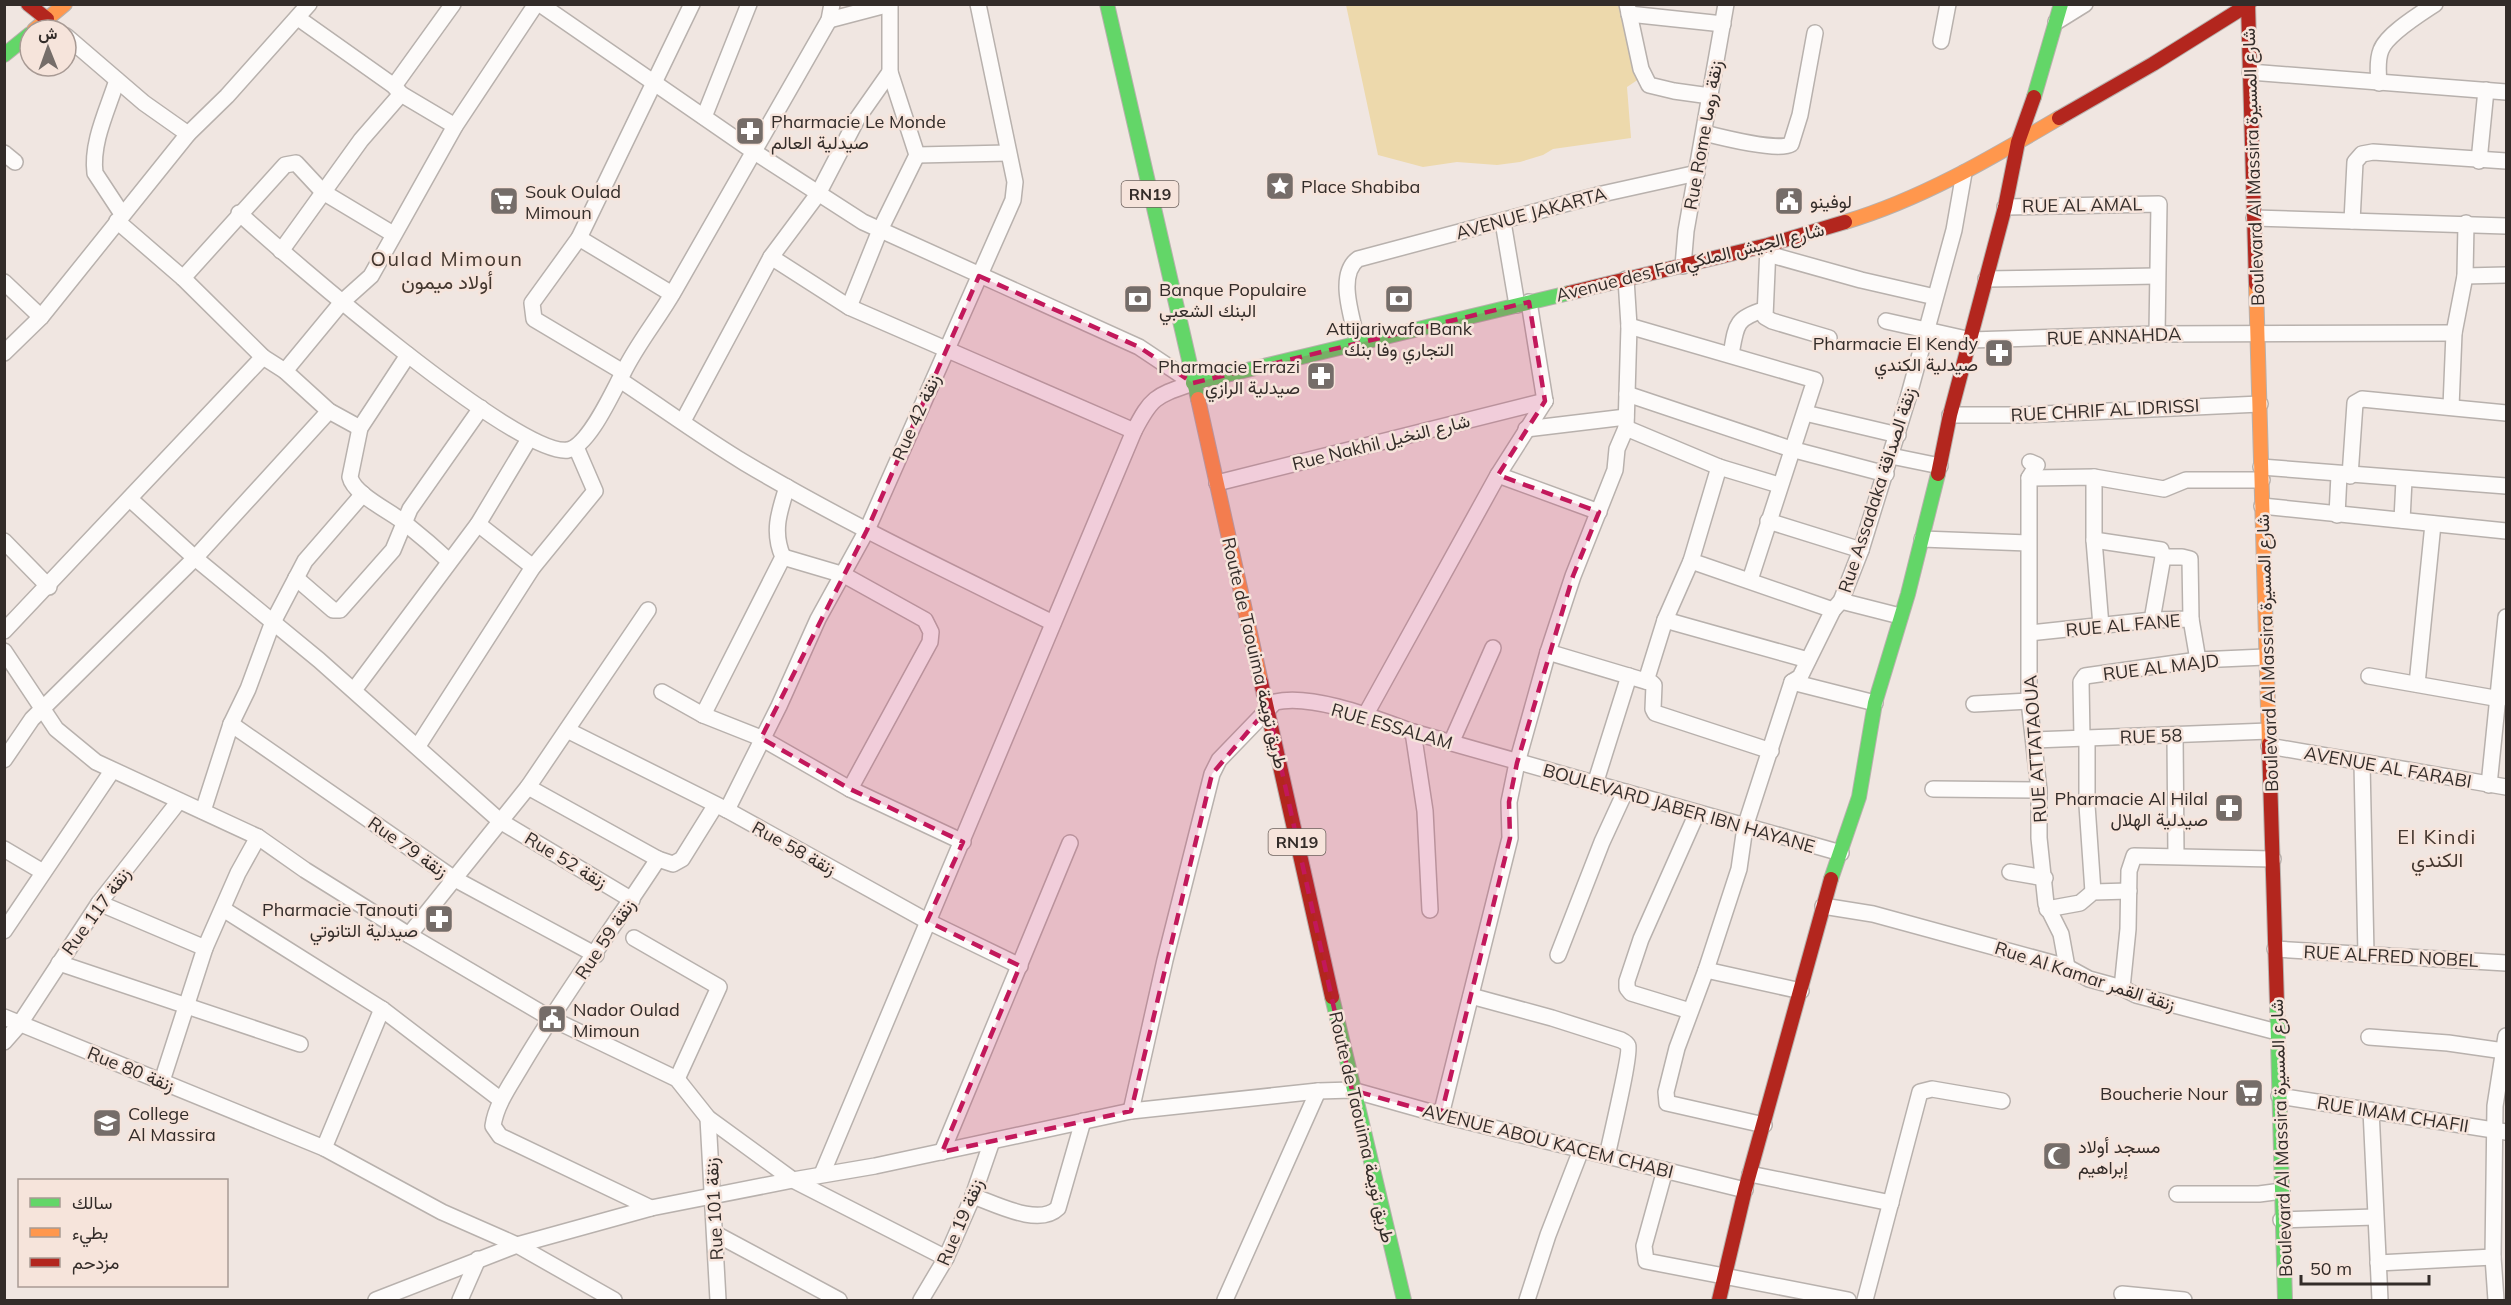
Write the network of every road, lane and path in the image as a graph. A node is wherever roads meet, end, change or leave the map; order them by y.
1 (28, 4) edge
2 (65, 4) edge
3 (309, 4) edge
4 (453, 4) edge
5 (538, 4) edge
6 (692, 4) edge
7 (749, 4) edge
8 (890, 4) edge
9 (978, 4) edge
10 (1107, 4) edge
11 (1726, 4) edge
12 (1948, 4) edge
13 (2061, 4) edge
14 (2085, 4) edge
15 (2435, 4) edge
16 (2248, 5) edge
17 (831, 9) edge
18 (1628, 9) edge
19 (46, 18) edge
20 (48, 18) edge
21 (298, 18) junction
22 (2056, 22) junction
23 (1723, 24) junction
24 (1815, 33) dead end
25 (1941, 40) dead end
26 (18, 44) edge
27 (78, 46) edge
28 (4, 55) edge
29 (890, 72) junction
30 (2250, 72) junction
31 (117, 80) junction
32 (2379, 83) junction
33 (655, 84) junction
34 (397, 90) junction
35 (2486, 90) junction
36 (2506, 92) edge
37 (1710, 96) junction
38 (704, 117) junction
39 (455, 126) junction
40 (1704, 133) junction
41 (188, 134) junction
42 (2018, 142) junction
43 (753, 151) junction
44 (1008, 153) junction
45 (917, 155) junction
46 (2479, 161) junction
47 (2506, 161) edge
48 (1697, 172) junction
49 (1964, 173) junction
50 (322, 192) junction
51 (818, 194) junction
52 (2005, 207) junction
53 (239, 213) junction
54 (120, 217) junction
55 (2254, 218) junction
56 (2352, 221) junction
57 (1503, 222) junction
58 (2466, 224) junction
59 (2506, 226) edge
60 (880, 230) junction
61 (393, 234) junction
62 (579, 238) junction
63 (1768, 250) junction
64 (281, 251) junction
65 (771, 257) junction
66 (1683, 266) junction
67 (2506, 275) edge
68 (979, 276) junction
69 (2157, 276) junction
70 (2464, 276) junction
71 (183, 278) junction
72 (1626, 279) junction
73 (1986, 279) junction
74 (4, 282) edge
75 (672, 294) junction
76 (1935, 297) junction
77 (342, 302) junction
78 (1523, 304) junction
79 (849, 307) junction
80 (1764, 310) junction
81 (41, 317) junction
82 (1886, 321) dead end
83 (1629, 326) junction
84 (1926, 330) junction
85 (2258, 333) junction
86 (2454, 333) junction
87 (2157, 334) junction
88 (1828, 338) dead end
89 (1971, 340) junction
90 (1358, 344) junction
91 (946, 350) junction
92 (4, 353) edge
93 (408, 355) junction
94 (1731, 355) junction
95 (263, 357) junction
96 (285, 371) junction
97 (621, 376) junction
98 (1193, 383) junction
99 (1627, 394) junction
100 (1545, 401) junction
101 (2260, 404) junction
102 (2451, 407) junction
103 (481, 408) junction
104 (329, 411) junction
105 (1805, 413) junction
106 (2506, 413) edge
107 (1950, 415) junction
108 (683, 421) junction
109 (1626, 422) junction
110 (360, 429) junction
111 (1526, 429) junction
112 (1134, 431) junction
113 (1898, 435) junction
114 (530, 439) junction
115 (576, 447) junction
116 (1791, 449) junction
117 (1891, 456) junction
118 (2030, 462) dead end
119 (1940, 466) junction
120 (1719, 467) junction
121 (2261, 473) junction
122 (1886, 474) junction
123 (1498, 475) junction
124 (2345, 475) junction
125 (2094, 477) junction
126 (2029, 478) junction
127 (2404, 480) junction
128 (1217, 483) junction
129 (1779, 484) junction
130 (2506, 486) edge
131 (787, 487) junction
132 (363, 494) junction
133 (131, 500) junction
134 (2262, 506) junction
135 (1599, 512) junction
136 (2337, 514) junction
137 (2402, 520) junction
138 (1768, 521) junction
139 (404, 522) junction
140 (478, 524) junction
141 (2433, 524) junction
142 (867, 530) junction
143 (2506, 531) edge
144 (1922, 538) junction
145 (2094, 540) junction
146 (4, 541) edge
147 (2028, 543) junction
148 (1861, 550) junction
149 (783, 557) junction
150 (2163, 557) junction
151 (195, 558) junction
152 (449, 561) junction
153 (1690, 561) junction
154 (533, 567) junction
155 (844, 575) junction
156 (296, 578) junction
157 (1750, 580) junction
158 (49, 587) junction
159 (1837, 605) junction
160 (648, 610) dead end
161 (1900, 616) junction
162 (2506, 616) edge
163 (2191, 619) junction
164 (1665, 620) junction
165 (2152, 620) junction
166 (272, 624) junction
167 (1053, 624) junction
168 (2101, 626) junction
169 (4, 631) edge
170 (2030, 633) junction
171 (1493, 648) dead end
172 (4, 651) edge
173 (1548, 652) junction
174 (2265, 657) junction
175 (1808, 660) junction
176 (2198, 660) junction
177 (1629, 676) junction
178 (2369, 676) dead end
179 (1646, 681) junction
180 (1792, 682) junction
181 (2417, 684) junction
182 (354, 690) junction
183 (662, 692) dead end
184 (2500, 699) junction
185 (2029, 701) junction
186 (1875, 703) junction
187 (1974, 704) dead end
188 (1268, 708) junction
189 (43, 709) junction
190 (1366, 714) junction
191 (703, 715) junction
192 (231, 723) junction
193 (567, 730) junction
194 (1413, 732) junction
195 (2175, 735) junction
196 (761, 738) junction
197 (2085, 738) junction
198 (2269, 739) junction
199 (2034, 740) junction
200 (1451, 743) junction
201 (418, 746) junction
202 (1772, 750) junction
203 (4, 760) edge
204 (1517, 763) junction
205 (2362, 763) junction
206 (112, 771) junction
207 (1594, 784) junction
208 (2489, 784) junction
209 (528, 787) junction
210 (2506, 788) edge
211 (850, 789) junction
212 (1933, 789) dead end
213 (2039, 790) junction
214 (1625, 792) junction
215 (179, 801) junction
216 (721, 808) junction
217 (203, 811) junction
218 (1697, 813) junction
219 (500, 821) junction
220 (1745, 827) junction
221 (258, 837) junction
222 (963, 842) junction
223 (1070, 843) dead end
224 (4, 849) edge
225 (1840, 853) junction
226 (2176, 856) junction
227 (658, 859) junction
228 (2272, 859) junction
229 (44, 872) junction
230 (2010, 872) dead end
231 (453, 878) junction
232 (2045, 878) junction
233 (2129, 891) junction
234 (2093, 892) junction
235 (632, 900) junction
236 (99, 903) junction
237 (1823, 906) junction
238 (224, 909) junction
239 (2048, 909) junction
240 (1430, 910) dead end
241 (927, 921) junction
242 (4, 931) edge
243 (409, 935) junction
244 (634, 938) dead end
245 (206, 948) junction
246 (2275, 949) junction
247 (596, 955) junction
248 (1558, 955) dead end
249 (2366, 955) junction
250 (59, 963) junction
251 (2506, 963) edge
252 (1020, 966) junction
253 (2067, 967) junction
254 (1706, 970) junction
255 (2121, 988) junction
256 (1801, 992) junction
257 (1471, 996) junction
258 (187, 1007) junction
259 (381, 1009) junction
260 (1690, 1011) junction
261 (4, 1017) edge
262 (550, 1018) junction
263 (19, 1025) junction
264 (2277, 1032) junction
265 (2369, 1036) dead end
266 (4, 1042) edge
267 (300, 1044) dead end
268 (2505, 1044) edge
269 (677, 1079) junction
270 (162, 1081) junction
271 (1352, 1090) junction
272 (1318, 1092) junction
273 (2279, 1096) junction
274 (501, 1100) junction
275 (2002, 1101) dead end
276 (2371, 1110) junction
277 (1131, 1111) junction
278 (1441, 1115) junction
279 (708, 1118) junction
280 (1083, 1121) junction
281 (1764, 1125) junction
282 (2501, 1131) edge
283 (992, 1141) junction
284 (324, 1148) junction
285 (1581, 1150) junction
286 (942, 1152) junction
287 (1607, 1156) junction
288 (1665, 1170) junction
289 (822, 1174) junction
290 (1750, 1174) junction
291 (793, 1179) junction
292 (1745, 1190) junction
293 (2282, 1191) junction
294 (2177, 1194) dead end
295 (713, 1196) junction
296 (974, 1196) junction
297 (1891, 1203) junction
298 (651, 1208) junction
299 (2375, 1216) junction
300 (2281, 1220) junction
301 (716, 1234) junction
302 (517, 1245) junction
303 (2493, 1257) junction
304 (946, 1258) junction
305 (478, 1259) junction
306 (2378, 1263) junction
307 (1725, 1275) junction
308 (2500, 1284) edge
309 (2122, 1294) dead end
310 (1801, 1296) edge
311 (605, 1298) edge
312 (376, 1300) edge
313 (460, 1300) edge
314 (718, 1300) edge
315 (839, 1300) edge
316 (923, 1300) edge
317 (1225, 1300) edge
318 (1404, 1300) edge
319 (1527, 1300) edge
320 (1719, 1300) edge
321 (1848, 1300) edge
322 (1865, 1300) edge
323 (2184, 1300) edge
324 (2285, 1300) edge
325 (2380, 1300) edge
326 (2496, 1300) edge

1 - 19 main road
2 - 20 main road
3 - 21 street
4 - 34 street
5 - 33 street
5 - 39 street
6 - 33 street
7 - 38 street
8 - 17 street
8 - 29 street
9 - 44 street, Rue 42 زنقة
10 - 98 main road, Route de Taouima طريق تويمة / RN19
11 - 23 street, Rue Rome زنقة روما
12 - 25 street
13 - 22 main road
14 - 22 street
15 - 32 street
16 - 30 main road, Boulevard Al Massira شارع المسيرة
16 - 42 main road, Avenue des Far شارع الجيش الملكي
17 - 43 street
18 - 23 street
18 - 37 street
21 - 34 street
21 - 41 street
22 - 42 main road
23 - 37 street, Rue Rome زنقة روما
24 - 40 street
26 - 28 main road
27 - 31 street
29 - 45 street
29 - 51 street
30 - 32 street
30 - 55 main road, Boulevard Al Massira شارع المسيرة
31 - 41 street
31 - 54 street
32 - 35 street
33 - 38 street
33 - 62 street
34 - 39 street
34 - 50 street
35 - 36 street
35 - 46 street
37 - 40 street, Rue Rome زنقة روما
38 - 43 street
39 - 61 street
40 - 48 street, Rue Rome زنقة روما
41 - 54 street
42 - 49 main road, Avenue des Far شارع الجيش الملكي
42 - 52 main road
43 - 51 street
43 - 75 street
44 - 45 street
44 - 68 street, Rue 42 زنقة
45 - 60 street
46 - 47 street
46 - 56 street
48 - 57 street, AVENUE JAKARTA
48 - 66 street, Rue Rome زنقة روما
49 - 63 main road, Avenue des Far شارع الجيش الملكي
49 - 76 street, Rue Assadaka زنقة الصداقة
50 - 53 street
50 - 61 street
50 - 64 street
51 - 60 street
51 - 65 street
52 - 69 street, RUE AL AMAL
52 - 73 main road
53 - 64 street
53 - 71 street
54 - 71 street
54 - 81 street
55 - 56 street
55 - 85 main road, Boulevard Al Massira شارع المسيرة
56 - 58 street
57 - 78 street
57 - 90 street, AVENUE JAKARTA
58 - 59 street
58 - 70 street
60 - 68 street
60 - 79 street
61 - 77 street
62 - 75 street
62 - 97 street
63 - 66 main road, Avenue des Far شارع الجيش الملكي
63 - 76 street
63 - 80 street
64 - 77 street
65 - 79 street
65 - 108 street
66 - 72 main road, Avenue des Far شارع الجيش الملكي
67 - 70 street
68 - 91 street, Rue 42 زنقة
68 - 98 street
69 - 73 street
69 - 87 street
70 - 86 street
71 - 95 street
72 - 78 main road, Avenue des Far شارع الجيش الملكي
72 - 83 street
73 - 89 main road
74 - 81 street
75 - 97 street
76 - 84 street, Rue Assadaka زنقة الصداقة
77 - 93 street
77 - 96 street
78 - 90 main road, Avenue des Far شارع الجيش الملكي
78 - 100 street
79 - 91 street
80 - 88 street
80 - 94 street
81 - 92 street
82 - 84 street, RUE ANNAHDA
83 - 94 street
83 - 99 street
84 - 89 street, RUE ANNAHDA
84 - 113 street, Rue Assadaka زنقة الصداقة
85 - 86 street, RUE ANNAHDA
85 - 87 street, RUE ANNAHDA
85 - 101 main road, Boulevard Al Massira شارع المسيرة
86 - 102 street
87 - 89 street, RUE ANNAHDA
89 - 107 main road
90 - 98 main road, Avenue des Far شارع الجيش الملكي
91 - 112 street
91 - 142 street, Rue 42 زنقة
93 - 103 street
93 - 110 street
94 - 105 street
95 - 96 street
95 - 133 street
96 - 104 street
97 - 108 street
97 - 115 street
98 - 112 street
98 - 128 main road, Route de Taouima طريق تويمة / RN19
99 - 109 street
99 - 116 street
100 - 111 street
100 - 128 street, Rue Nakhil شارع النخيل
101 - 107 street, RUE CHRIF AL IDRISSI
101 - 121 main road, Boulevard Al Massira شارع المسيرة
102 - 106 street
102 - 124 street
103 - 114 street
103 - 139 street
104 - 110 street
104 - 151 street
105 - 113 street
105 - 116 street
107 - 119 main road
108 - 131 street
109 - 111 street
109 - 120 street
109 - 135 street
110 - 132 street
111 - 123 street
112 - 167 street
113 - 117 street, Rue Assadaka زنقة الصداقة
114 - 115 street
114 - 140 street
115 - 154 street
116 - 122 street
116 - 129 street
117 - 119 street
117 - 122 street, Rue Assadaka زنقة الصداقة
118 - 126 street, RUE ATTATAOUA
119 - 144 main road
120 - 129 street
120 - 153 street
121 - 124 street
121 - 125 street
121 - 134 main road, Boulevard Al Massira شارع المسيرة
122 - 148 street, Rue Assadaka زنقة الصداقة
123 - 135 street
123 - 190 street
124 - 127 street
124 - 136 street
125 - 126 street
125 - 145 street
126 - 147 street, RUE ATTATAOUA
127 - 130 street
127 - 137 street
128 - 188 main road, Route de Taouima طريق تويمة / RN19
129 - 138 street
131 - 142 street
131 - 149 street
132 - 139 street
132 - 156 street
133 - 151 street, Rue 52 زنقة
133 - 158 street
134 - 136 street
134 - 174 main road, Boulevard Al Massira شارع المسيرة
135 - 173 street
136 - 137 street
137 - 141 street
138 - 148 street
138 - 157 street
139 - 152 street
139 - 156 street
140 - 152 street
140 - 154 street
141 - 143 street
141 - 181 street
142 - 155 street, Rue 42 زنقة
142 - 167 street
144 - 147 street
144 - 161 main road
145 - 150 street
145 - 168 street
146 - 158 street
147 - 170 street, RUE ATTATAOUA
148 - 159 street, Rue Assadaka زنقة الصداقة
149 - 155 street
149 - 191 street
150 - 163 street
150 - 165 street
151 - 166 street, Rue 52 زنقة
151 - 189 street
152 - 182 street
153 - 157 street
153 - 164 street
154 - 201 street
155 - 196 street, Rue 42 زنقة
155 - 211 street
156 - 166 street
157 - 159 street
158 - 169 street
159 - 161 street
159 - 175 street, Rue Assadaka زنقة الصداقة
160 - 193 street
161 - 186 main road
162 - 184 street
163 - 165 street, RUE AL FANE
163 - 176 street, RUE AL FANE
164 - 175 street
164 - 179 street
165 - 168 street, RUE AL FANE
166 - 182 street, Rue 52 زنقة
166 - 192 street
167 - 222 street
168 - 170 street, RUE AL FANE
170 - 185 street, RUE ATTATAOUA
171 - 200 street
172 - 189 street
173 - 177 street
173 - 204 street
174 - 176 street, RUE AL MAJD
174 - 198 main road, Boulevard Al Massira شارع المسيرة
175 - 180 street, Rue Assadaka زنقة الصداقة
176 - 197 street, RUE AL MAJD
177 - 179 street
177 - 207 street
178 - 181 street
179 - 202 street
180 - 186 street
180 - 202 street, Rue Assadaka زنقة الصداقة
181 - 184 street
182 - 201 street, Rue 52 زنقة
183 - 191 street
184 - 208 street
185 - 187 street
185 - 199 street, RUE ATTATAOUA
186 - 225 main road
188 - 190 street, RUE ESSALAM
188 - 271 main road, Route de Taouima طريق تويمة / RN19
188 - 277 street
189 - 203 street
189 - 206 street
190 - 194 street, RUE ESSALAM
191 - 196 street
192 - 217 street
192 - 231 street, Rue 79 زنقة
193 - 209 street
193 - 216 street, Rue 58 زنقة
194 - 200 street, RUE ESSALAM
194 - 240 street
195 - 197 street, RUE 58
195 - 198 street, RUE 58
195 - 226 street
196 - 211 street
196 - 216 street, Rue 42 زنقة
197 - 199 street, RUE 58
197 - 234 street
198 - 205 street, AVENUE AL FARABI
198 - 228 main road, Boulevard Al Massira شارع المسيرة
199 - 213 street, RUE ATTATAOUA
200 - 204 street, RUE ESSALAM
201 - 219 street, Rue 52 زنقة
202 - 220 street, Rue Assadaka زنقة الصداقة
204 - 207 street, BOULEVARD JABER IBN HAYANE
204 - 257 street
205 - 208 street, AVENUE AL FARABI
205 - 249 street
206 - 215 street
206 - 229 street
207 - 214 street, BOULEVARD JABER IBN HAYANE
208 - 210 street, AVENUE AL FARABI
209 - 219 street
209 - 227 street
211 - 222 street
212 - 213 street
213 - 232 street, RUE ATTATAOUA
214 - 218 street, BOULEVARD JABER IBN HAYANE
214 - 248 street
215 - 217 street
215 - 236 street, Rue 117 زنقة
216 - 227 street, Rue 42 زنقة
216 - 241 street, Rue 58 زنقة
217 - 221 street
218 - 220 street, BOULEVARD JABER IBN HAYANE
218 - 260 street
219 - 231 street
219 - 235 street, Rue 52 زنقة
220 - 225 street, BOULEVARD JABER IBN HAYANE
220 - 254 street, Rue Assadaka زنقة الصداقة
221 - 238 street
221 - 243 street
222 - 241 street
223 - 252 street
224 - 229 street
225 - 237 main road
226 - 228 street
226 - 233 street
227 - 235 street, Rue 59 زنقة
228 - 246 main road, Boulevard Al Massira شارع المسيرة
229 - 242 street
230 - 232 street
231 - 243 street
231 - 247 street, Rue 79 زنقة
232 - 239 street, RUE ATTATAOUA
233 - 234 street
233 - 255 street
234 - 239 street
235 - 247 street, Rue 59 زنقة
236 - 245 street
236 - 250 street, Rue 117 زنقة
237 - 253 street, Rue Al Kamar زنقة القمر
237 - 256 main road
238 - 245 street
238 - 259 street
239 - 253 street, RUE ATTATAOUA
241 - 252 street, Rue 58 زنقة
241 - 289 street
243 - 262 street
244 - 269 street
245 - 258 street
246 - 249 street, RUE ALFRED NOBEL
246 - 264 main road, Boulevard Al Massira شارع المسيرة
247 - 262 street, Rue 59 زنقة
249 - 251 street, RUE ALFRED NOBEL
250 - 258 street
250 - 263 street, Rue 117 زنقة
252 - 286 street
253 - 255 street, Rue Al Kamar زنقة القمر
254 - 256 street
254 - 260 street, Rue Assadaka زنقة الصداقة
255 - 264 street, Rue Al Kamar زنقة القمر
256 - 281 main road
257 - 278 street
257 - 287 street
258 - 267 street
258 - 270 street
259 - 274 street
259 - 284 street
260 - 281 street, Rue Assadaka زنقة الصداقة
261 - 263 street, Rue 80 زنقة
262 - 269 street
262 - 274 street, Rue 59 زنقة
263 - 266 street, Rue 117 زنقة
263 - 270 street, Rue 80 زنقة
264 - 273 main road, Boulevard Al Massira شارع المسيرة
265 - 268 street
268 - 282 street
269 - 279 street
270 - 284 street, Rue 80 زنقة
271 - 272 street, AVENUE ABOU KACEM CHABI
271 - 278 street, AVENUE ABOU KACEM CHABI
271 - 318 main road, Route de Taouima طريق تويمة / RN19
272 - 277 street, AVENUE ABOU KACEM CHABI
272 - 317 street
273 - 276 street, RUE IMAM CHAFII
273 - 293 main road, Boulevard Al Massira شارع المسيرة
274 - 298 street, Rue 59 زنقة
275 - 297 street
276 - 282 street, RUE IMAM CHAFII
276 - 299 street
277 - 280 street, AVENUE ABOU KACEM CHABI
278 - 285 street, AVENUE ABOU KACEM CHABI
279 - 291 street
279 - 295 street, Rue 101 زنقة
280 - 283 street, AVENUE ABOU KACEM CHABI
280 - 296 street
281 - 290 main road
282 - 303 street
283 - 286 street, AVENUE ABOU KACEM CHABI
283 - 296 street, Rue 19 زنقة
284 - 302 street, Rue 80 زنقة
285 - 287 street, AVENUE ABOU KACEM CHABI
285 - 319 street
286 - 289 street, AVENUE ABOU KACEM CHABI
287 - 288 street, AVENUE ABOU KACEM CHABI
288 - 292 street, AVENUE ABOU KACEM CHABI
288 - 307 street
289 - 291 street, AVENUE ABOU KACEM CHABI
290 - 292 main road
290 - 297 street
291 - 295 street, AVENUE ABOU KACEM CHABI
291 - 304 street
292 - 307 main road
293 - 294 street
293 - 300 main road, Boulevard Al Massira شارع المسيرة
295 - 298 street, AVENUE ABOU KACEM CHABI
295 - 301 street, Rue 101 زنقة
296 - 304 street, Rue 19 زنقة
297 - 322 street
298 - 302 street, AVENUE ABOU KACEM CHABI
299 - 300 street
299 - 306 street
300 - 324 main road, Boulevard Al Massira شارع المسيرة
301 - 314 street, Rue 101 زنقة
301 - 315 street
302 - 305 street, AVENUE ABOU KACEM CHABI
302 - 311 street, Rue 80 زنقة
303 - 306 street
303 - 308 street
304 - 316 street, Rue 19 زنقة
305 - 312 street, AVENUE ABOU KACEM CHABI
305 - 313 street
306 - 325 street
307 - 310 street
307 - 320 main road
308 - 326 street
309 - 323 street
310 - 321 street

